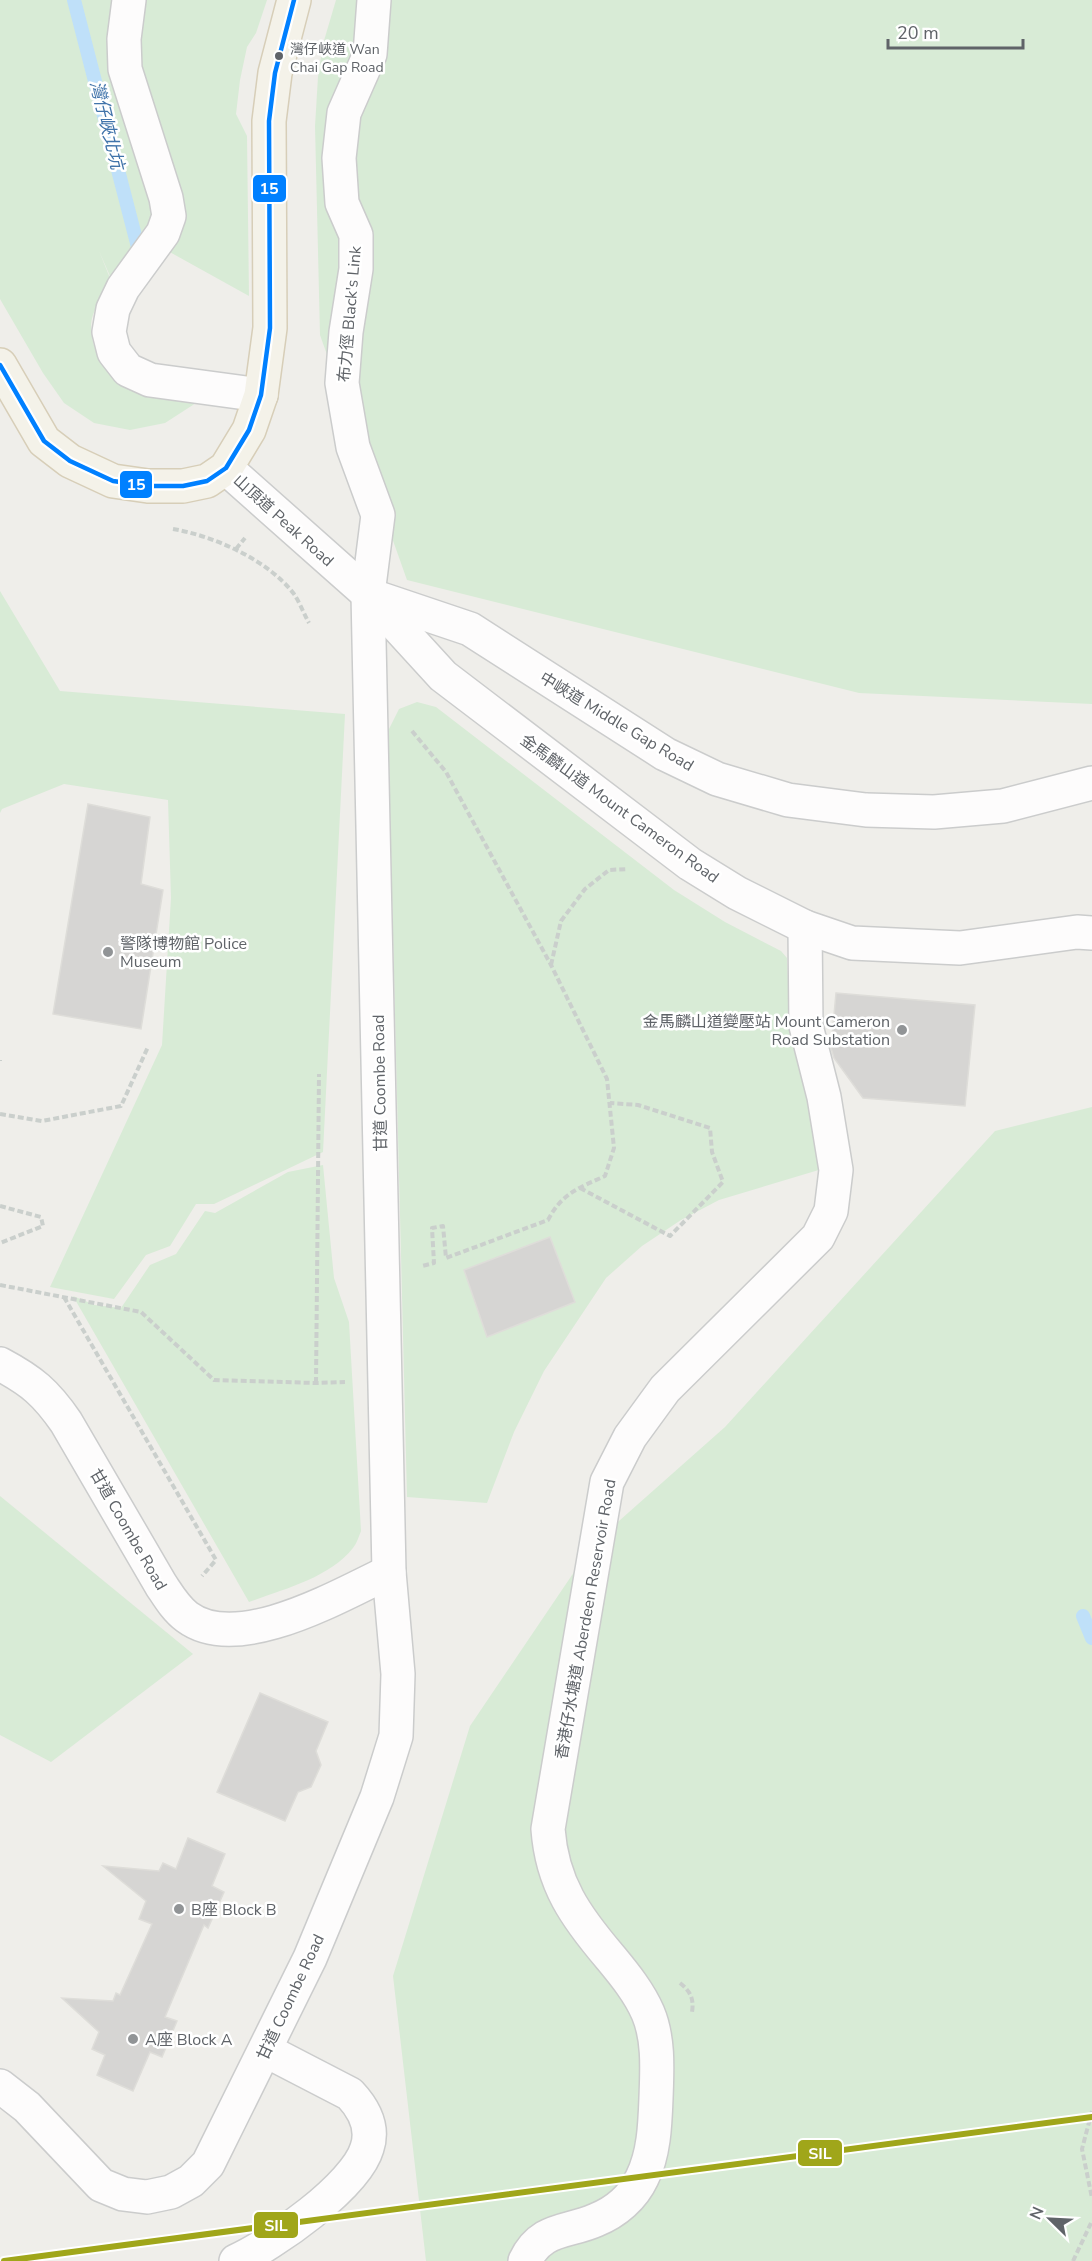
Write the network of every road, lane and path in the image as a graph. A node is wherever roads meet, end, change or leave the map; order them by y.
1 (129, 0) edge
2 (294, 0) edge
3 (374, 0) edge
4 (0, 365) edge
5 (261, 395) junction
6 (226, 468) junction
7 (236, 549) dead end
8 (368, 594) junction
9 (309, 623) dead end
10 (370, 681) junction
11 (1092, 783) edge
12 (690, 864) junction
13 (805, 927) junction
14 (1092, 933) edge
15 (551, 966) junction
16 (148, 1047) dead end
17 (320, 1074) dead end
18 (610, 1103) junction
19 (0, 1114) edge
20 (580, 1188) junction
21 (0, 1206) edge
22 (0, 1243) edge
23 (420, 1257) dead end
24 (0, 1285) edge
25 (64, 1297) junction
26 (0, 1364) edge
27 (346, 1382) dead end
28 (316, 1383) junction
29 (390, 1572) junction
30 (201, 1578) dead end
31 (265, 2050) junction
32 (0, 2086) edge
33 (1092, 2111) edge
34 (1092, 2198) edge
35 (1092, 2221) edge
36 (236, 2261) edge
37 (525, 2261) edge
38 (1073, 2261) edge

1 - 5 street
2 - 5 main road
3 - 8 street, 布力徑 Black's Link
4 - 6 main road, 山頂道 Peak Road
5 - 6 main road
6 - 8 street, 山頂道 Peak Road
7 - 9 path
8 - 10 street, 甘道 Coombe Road
8 - 11 street, 中峽道 Middle Gap Road
8 - 12 street, 金馬麟山道 Mount Cameron Road
10 - 15 path
10 - 29 street, 甘道 Coombe Road
12 - 13 street, 金馬麟山道 Mount Cameron Road
12 - 15 path
13 - 14 street, 金馬麟山道 Mount Cameron Road
13 - 37 street, 香港仔水塘道 Aberdeen Reservoir Road
15 - 18 path
16 - 19 path
17 - 28 path
18 - 20 path
18 - 20 path
20 - 23 path
21 - 22 path
24 - 25 path
25 - 28 path
25 - 30 path
26 - 29 street, 甘道 Coombe Road
27 - 28 path
29 - 31 street, 甘道 Coombe Road
31 - 32 street, 甘道 Coombe Road
31 - 36 street
33 - 34 path
35 - 38 path

